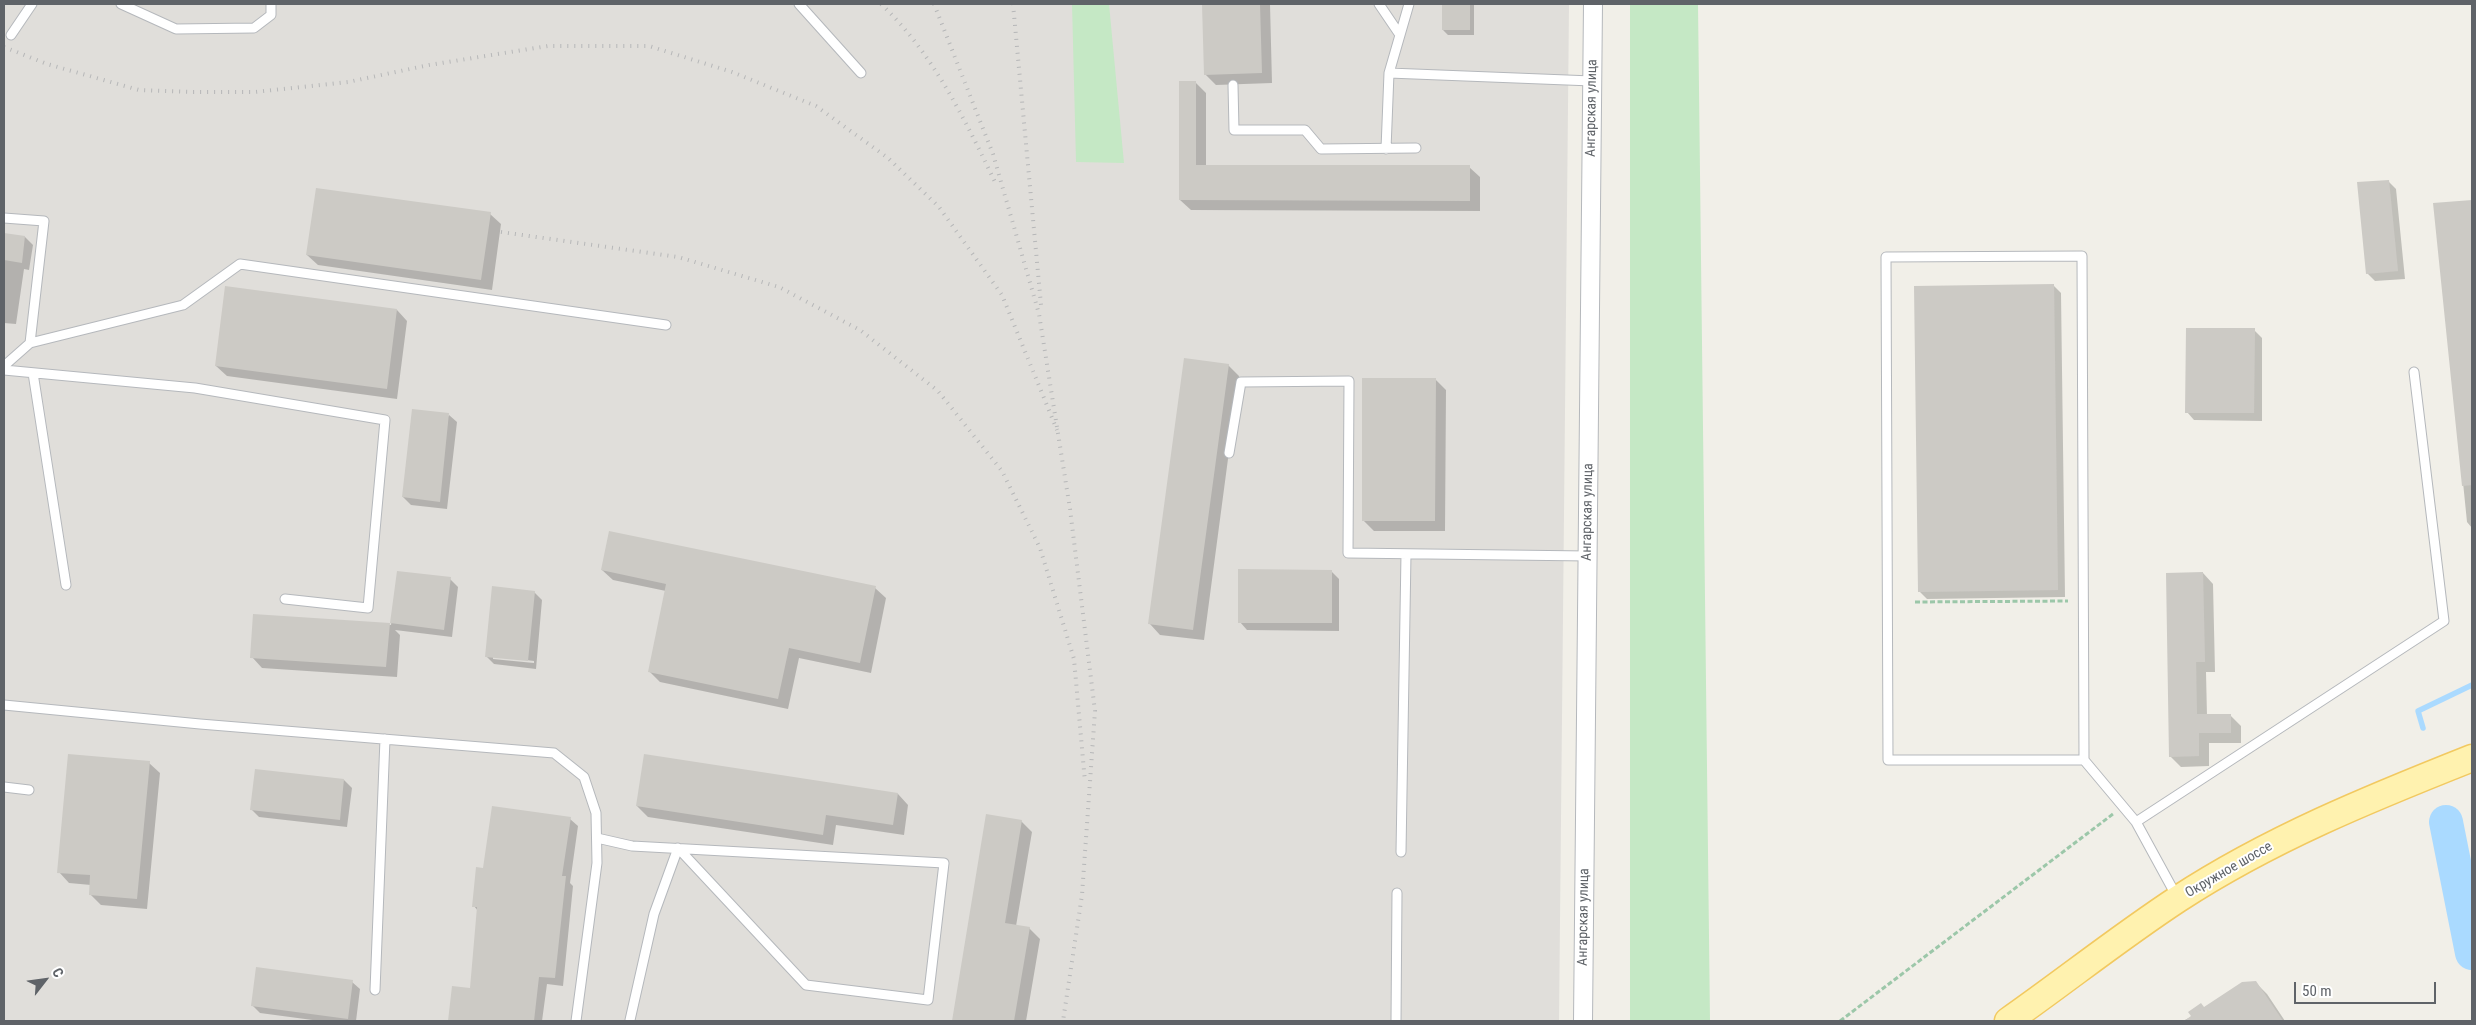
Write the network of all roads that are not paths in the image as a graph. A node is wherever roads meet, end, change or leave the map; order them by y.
1 (32, 4) edge
2 (121, 4) edge
3 (271, 4) edge
4 (799, 4) edge
5 (1379, 4) edge
6 (1409, 4) edge
7 (1593, 4) edge
8 (12, 35) dead end
9 (1400, 35) junction
10 (861, 73) dead end
11 (1389, 73) junction
12 (1592, 81) junction
13 (1233, 85) dead end
14 (1416, 148) dead end
15 (1386, 149) junction
16 (4, 218) edge
17 (666, 325) dead end
18 (30, 343) junction
19 (4, 366) edge
20 (4, 370) edge
21 (2414, 372) dead end
22 (33, 373) junction
23 (1229, 453) dead end
24 (1406, 554) junction
25 (1588, 556) junction
26 (66, 585) dead end
27 (285, 599) dead end
28 (4, 705) edge
29 (385, 739) junction
30 (2472, 758) edge
31 (2084, 760) junction
32 (4, 787) edge
33 (29, 790) dead end
34 (2136, 822) junction
35 (597, 838) junction
36 (678, 848) junction
37 (1402, 852) dead end
38 (1397, 893) dead end
39 (2178, 899) junction
40 (375, 990) dead end
41 (630, 1020) edge
42 (576, 1021) edge
43 (1396, 1021) edge
44 (1583, 1021) edge
45 (2008, 1021) edge

1 - 8 lane
2 - 3 lane
4 - 10 lane
5 - 9 lane
6 - 9 lane
7 - 12 street, Ангарская улица
9 - 11 lane
11 - 12 lane
11 - 15 lane
12 - 25 street, Ангарская улица
13 - 15 lane
14 - 15 lane
16 - 18 lane
17 - 18 lane
18 - 19 lane
20 - 22 lane
21 - 34 lane
22 - 26 lane
22 - 27 lane
23 - 24 lane
24 - 25 lane
24 - 37 lane
25 - 44 street, Ангарская улица
28 - 29 lane
29 - 35 lane
29 - 40 lane
30 - 39 main road, Окружное шоссе
31 - 31 lane
31 - 34 lane
32 - 33 lane
34 - 39 lane
35 - 36 lane
35 - 42 lane
36 - 36 lane
36 - 41 lane
38 - 43 lane
39 - 45 main road, Окружное шоссе

